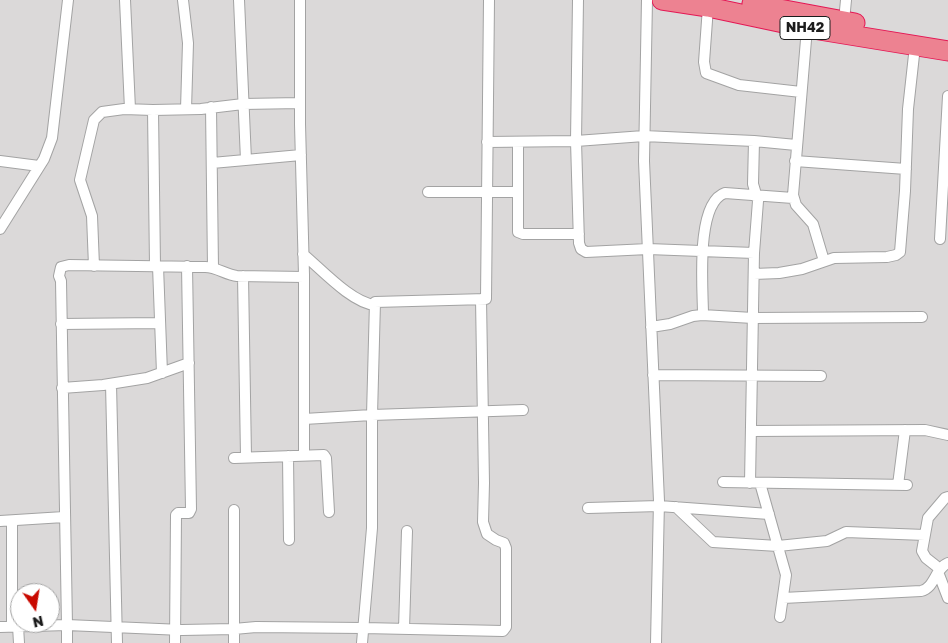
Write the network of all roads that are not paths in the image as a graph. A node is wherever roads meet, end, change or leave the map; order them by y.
1 (68, 0) edge
2 (124, 0) edge
3 (183, 0) edge
4 (238, 0) edge
5 (300, 0) edge
6 (489, 0) edge
7 (578, 0) edge
8 (647, 0) edge
9 (662, 0) edge
10 (846, 0) edge
11 (739, 1) edge
12 (787, 5) edge
13 (708, 8) junction
14 (844, 22) junction
15 (807, 28) junction
16 (948, 38) edge
17 (915, 46) junction
18 (948, 50) edge
19 (801, 92) junction
20 (948, 96) edge
21 (300, 103) junction
22 (243, 104) junction
23 (211, 107) junction
24 (130, 109) junction
25 (186, 109) junction
26 (153, 110) junction
27 (644, 136) junction
28 (576, 141) junction
29 (754, 141) junction
30 (487, 142) junction
31 (518, 142) junction
32 (796, 145) junction
33 (300, 155) junction
34 (246, 160) junction
35 (0, 161) edge
36 (795, 161) junction
37 (212, 163) junction
38 (39, 166) junction
39 (906, 169) junction
40 (428, 192) dead end
41 (486, 192) junction
42 (518, 192) junction
43 (757, 195) junction
44 (793, 198) junction
45 (1, 224) edge
46 (579, 234) junction
47 (940, 239) dead end
48 (648, 249) junction
49 (703, 251) junction
50 (754, 253) junction
51 (303, 254) junction
52 (824, 261) junction
53 (94, 266) junction
54 (156, 266) junction
55 (187, 266) junction
56 (213, 268) junction
57 (754, 274) junction
58 (243, 276) junction
59 (304, 277) junction
60 (481, 299) junction
61 (375, 305) junction
62 (703, 315) junction
63 (922, 316) dead end
64 (753, 318) junction
65 (160, 322) junction
66 (61, 324) junction
67 (651, 327) junction
68 (188, 363) junction
69 (162, 373) junction
70 (653, 375) junction
71 (751, 375) junction
72 (820, 376) dead end
73 (111, 384) junction
74 (62, 388) junction
75 (523, 410) dead end
76 (482, 411) junction
77 (372, 414) junction
78 (304, 418) junction
79 (904, 430) junction
80 (751, 431) junction
81 (948, 435) edge
82 (304, 455) junction
83 (288, 456) junction
84 (246, 457) junction
85 (234, 458) dead end
86 (723, 482) dead end
87 (755, 483) junction
88 (948, 497) edge
89 (659, 506) junction
90 (676, 507) junction
91 (588, 508) dead end
92 (234, 510) dead end
93 (329, 512) dead end
94 (769, 514) junction
95 (64, 517) junction
96 (0, 521) edge
97 (12, 521) junction
98 (407, 531) dead end
99 (925, 535) junction
100 (289, 540) dead end
101 (778, 546) junction
102 (942, 568) edge
103 (14, 583) edge
104 (783, 598) junction
105 (948, 598) edge
106 (780, 617) dead end
107 (60, 626) edge
108 (67, 626) junction
109 (118, 628) junction
110 (363, 628) junction
111 (175, 629) junction
112 (234, 629) junction
113 (404, 629) junction
114 (67, 643) edge
115 (118, 643) edge
116 (175, 643) edge
117 (234, 643) edge
118 (362, 643) edge
119 (656, 643) edge

1 - 38 street
2 - 24 street
3 - 25 street
4 - 22 street
5 - 21 street
6 - 30 street
7 - 28 street
8 - 27 street
9 - 13 highway, NH42
10 - 14 street
11 - 12 highway, NH42
12 - 14 highway, NH42
13 - 15 highway, NH42
13 - 19 street
14 - 16 highway, NH42
15 - 17 highway, NH42
15 - 19 street
17 - 18 highway, NH42
17 - 39 street
19 - 32 street
20 - 47 street
21 - 22 street
21 - 33 street
22 - 23 street
22 - 34 street
23 - 25 street
23 - 37 street
24 - 26 street
24 - 53 street
25 - 26 street
26 - 54 street
27 - 28 street
27 - 29 street
27 - 48 street
28 - 31 street
28 - 46 street
29 - 32 street
29 - 43 street
30 - 31 street
30 - 41 street
31 - 42 street
32 - 36 street
33 - 34 street
33 - 51 street
34 - 37 street
35 - 38 street
36 - 39 street
36 - 44 street
37 - 56 street
38 - 45 street
39 - 52 street
40 - 41 street
41 - 42 street
41 - 60 street
42 - 46 street
43 - 44 street
43 - 49 street
43 - 50 street
44 - 52 street
46 - 48 street
48 - 49 street
48 - 67 street
49 - 50 street
49 - 62 street
50 - 57 street
51 - 59 street
51 - 61 street
52 - 57 street
53 - 54 street
53 - 66 street
54 - 55 street
54 - 65 street
55 - 56 street
55 - 68 street
56 - 58 street
57 - 64 street
58 - 59 street
58 - 84 street
59 - 78 street
60 - 61 street
60 - 76 street
61 - 77 street
62 - 64 street
62 - 67 street
63 - 64 street
64 - 71 street
65 - 66 street
65 - 69 street
66 - 74 street
67 - 70 street
68 - 69 street
68 - 111 street
69 - 73 street
70 - 71 street
70 - 89 street
71 - 72 street
71 - 80 street
73 - 74 street
73 - 109 street
74 - 95 street
75 - 76 street
76 - 77 street
76 - 113 street
77 - 78 street
77 - 110 street
78 - 82 street
79 - 80 street
79 - 81 street
79 - 87 street
80 - 87 street
82 - 83 street
82 - 93 street
83 - 84 street
83 - 100 street
84 - 85 street
86 - 87 street
87 - 94 street
88 - 99 street
89 - 90 street
89 - 91 street
89 - 119 street
90 - 94 street
90 - 101 street
92 - 112 street
94 - 101 street
95 - 97 street
95 - 108 street
96 - 97 street
97 - 103 street
98 - 113 street
99 - 101 street
99 - 102 street
101 - 104 street
102 - 104 street
102 - 105 street
104 - 106 street
107 - 108 street
108 - 109 street
108 - 114 street
109 - 111 street
109 - 115 street
110 - 112 street
110 - 113 street
110 - 118 street
111 - 112 street
111 - 116 street
112 - 117 street

